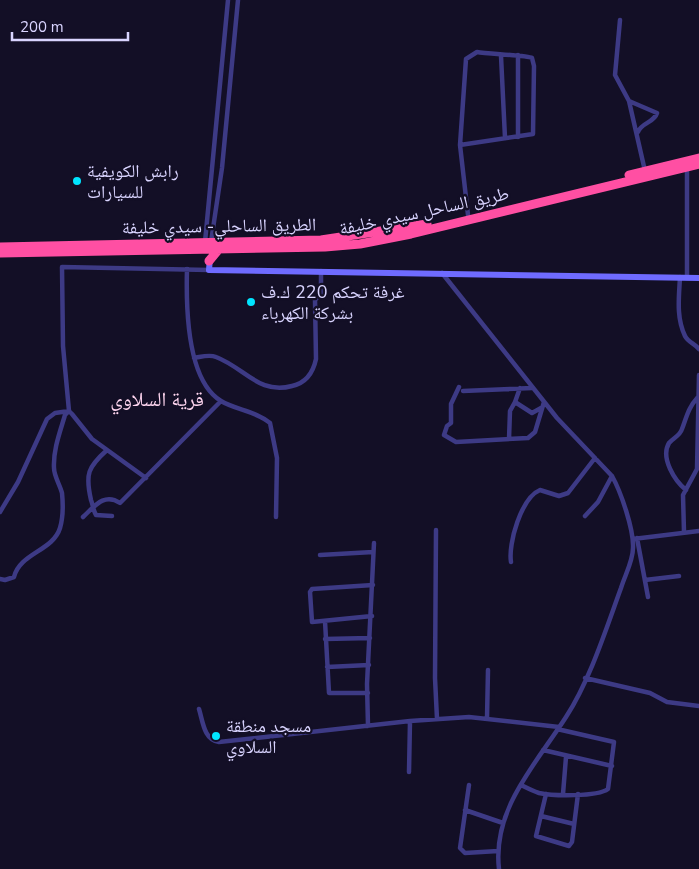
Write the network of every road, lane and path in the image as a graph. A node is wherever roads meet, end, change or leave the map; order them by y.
1 (228, 0) edge
2 (238, 0) edge
3 (620, 20) dead end
4 (518, 55) junction
5 (501, 56) junction
6 (629, 101) junction
7 (637, 134) junction
8 (518, 137) junction
9 (505, 138) junction
10 (460, 145) junction
11 (699, 158) edge
12 (699, 164) edge
13 (688, 167) junction
14 (645, 171) junction
15 (468, 215) junction
16 (0, 247) edge
17 (208, 247) junction
18 (0, 253) edge
19 (208, 264) junction
20 (187, 269) junction
21 (321, 271) junction
22 (442, 273) junction
23 (683, 278) junction
24 (699, 278) edge
25 (699, 341) edge
26 (698, 348) edge
27 (194, 358) junction
28 (699, 375) edge
29 (458, 387) dead end
30 (520, 388) junction
31 (532, 388) junction
32 (463, 391) dead end
33 (698, 397) junction
34 (222, 401) junction
35 (515, 402) junction
36 (544, 402) junction
37 (541, 408) junction
38 (69, 411) junction
39 (509, 439) junction
40 (107, 450) junction
41 (595, 458) junction
42 (612, 476) junction
43 (146, 478) junction
44 (686, 490) junction
45 (93, 507) junction
46 (0, 512) edge
47 (112, 516) dead end
48 (585, 516) dead end
49 (83, 517) dead end
50 (276, 517) dead end
51 (436, 530) dead end
52 (699, 531) edge
53 (684, 532) junction
54 (635, 538) junction
55 (374, 543) dead end
56 (373, 552) junction
57 (320, 555) dead end
58 (511, 562) dead end
59 (678, 576) dead end
60 (0, 579) edge
61 (646, 580) junction
62 (373, 585) junction
63 (648, 597) dead end
64 (372, 616) junction
65 (325, 621) junction
66 (370, 638) junction
67 (326, 639) junction
68 (368, 665) junction
69 (327, 666) junction
70 (488, 670) dead end
71 (585, 678) junction
72 (368, 692) junction
73 (699, 706) edge
74 (198, 709) dead end
75 (487, 718) junction
76 (437, 719) junction
77 (410, 721) junction
78 (368, 726) junction
79 (558, 728) junction
80 (542, 750) junction
81 (566, 757) junction
82 (612, 766) junction
83 (409, 772) dead end
84 (469, 785) dead end
85 (521, 785) junction
86 (546, 794) junction
87 (564, 794) junction
88 (578, 794) junction
89 (464, 810) junction
90 (540, 816) junction
91 (503, 823) junction
92 (574, 824) junction
93 (498, 851) junction
94 (499, 869) edge

1 - 17 street
2 - 17 street
3 - 6 street
4 - 5 street
4 - 8 street
4 - 8 street
5 - 9 street
5 - 10 street
6 - 7 street
6 - 7 street
7 - 14 street
8 - 9 street
9 - 10 street
10 - 15 street
11 - 14 highway, الطريق الساحلي- سيدي خليفة
12 - 13 highway, طريق الساحل سيدي خليفة
13 - 17 highway, طريق الساحل سيدي خليفة
13 - 23 street
14 - 15 highway, الطريق الساحلي- سيدي خليفة
15 - 17 highway, الطريق الساحلي- سيدي خليفة
16 - 17 highway, الطريق الساحلي- سيدي خليفة
17 - 18 highway, طريق الساحل سيدي خليفة
17 - 19 highway
17 - 19 highway
19 - 20 street
19 - 21 street
20 - 27 street
20 - 38 street
21 - 22 street
21 - 27 street
22 - 23 street
22 - 31 street
23 - 24 street
23 - 26 street
25 - 26 street
27 - 34 street
28 - 33 street
29 - 39 street
30 - 31 street
30 - 32 street
30 - 35 street
31 - 36 street
33 - 44 street
33 - 44 street
34 - 43 street
34 - 50 street
35 - 37 street
35 - 39 street
36 - 37 street
36 - 41 street
37 - 39 street
38 - 40 street
38 - 46 street
38 - 60 street
40 - 43 street
40 - 45 street
41 - 42 street
41 - 58 street
42 - 48 street
42 - 54 street
43 - 45 street
44 - 53 street
45 - 47 street
45 - 49 street
51 - 76 street
52 - 53 street
53 - 54 street
54 - 61 street
54 - 71 street
55 - 56 street
56 - 57 street
56 - 62 street
59 - 61 street
61 - 63 street
62 - 64 street
62 - 65 street
64 - 65 street
64 - 66 street
65 - 67 street
66 - 67 street
66 - 68 street
67 - 69 street
68 - 69 street
68 - 72 street
69 - 72 street
70 - 75 street
71 - 73 street
71 - 79 street
72 - 78 street
74 - 78 street
75 - 76 street
75 - 79 street
76 - 77 street
77 - 78 street
77 - 83 street
79 - 80 street
79 - 82 street
80 - 81 street
80 - 85 street
81 - 82 street
81 - 87 street
82 - 88 street
84 - 89 street
85 - 86 street
85 - 91 street
86 - 87 street
86 - 90 street
87 - 88 street
88 - 92 street
89 - 91 street
89 - 93 street
90 - 92 street
90 - 92 street
91 - 93 street
93 - 94 street

